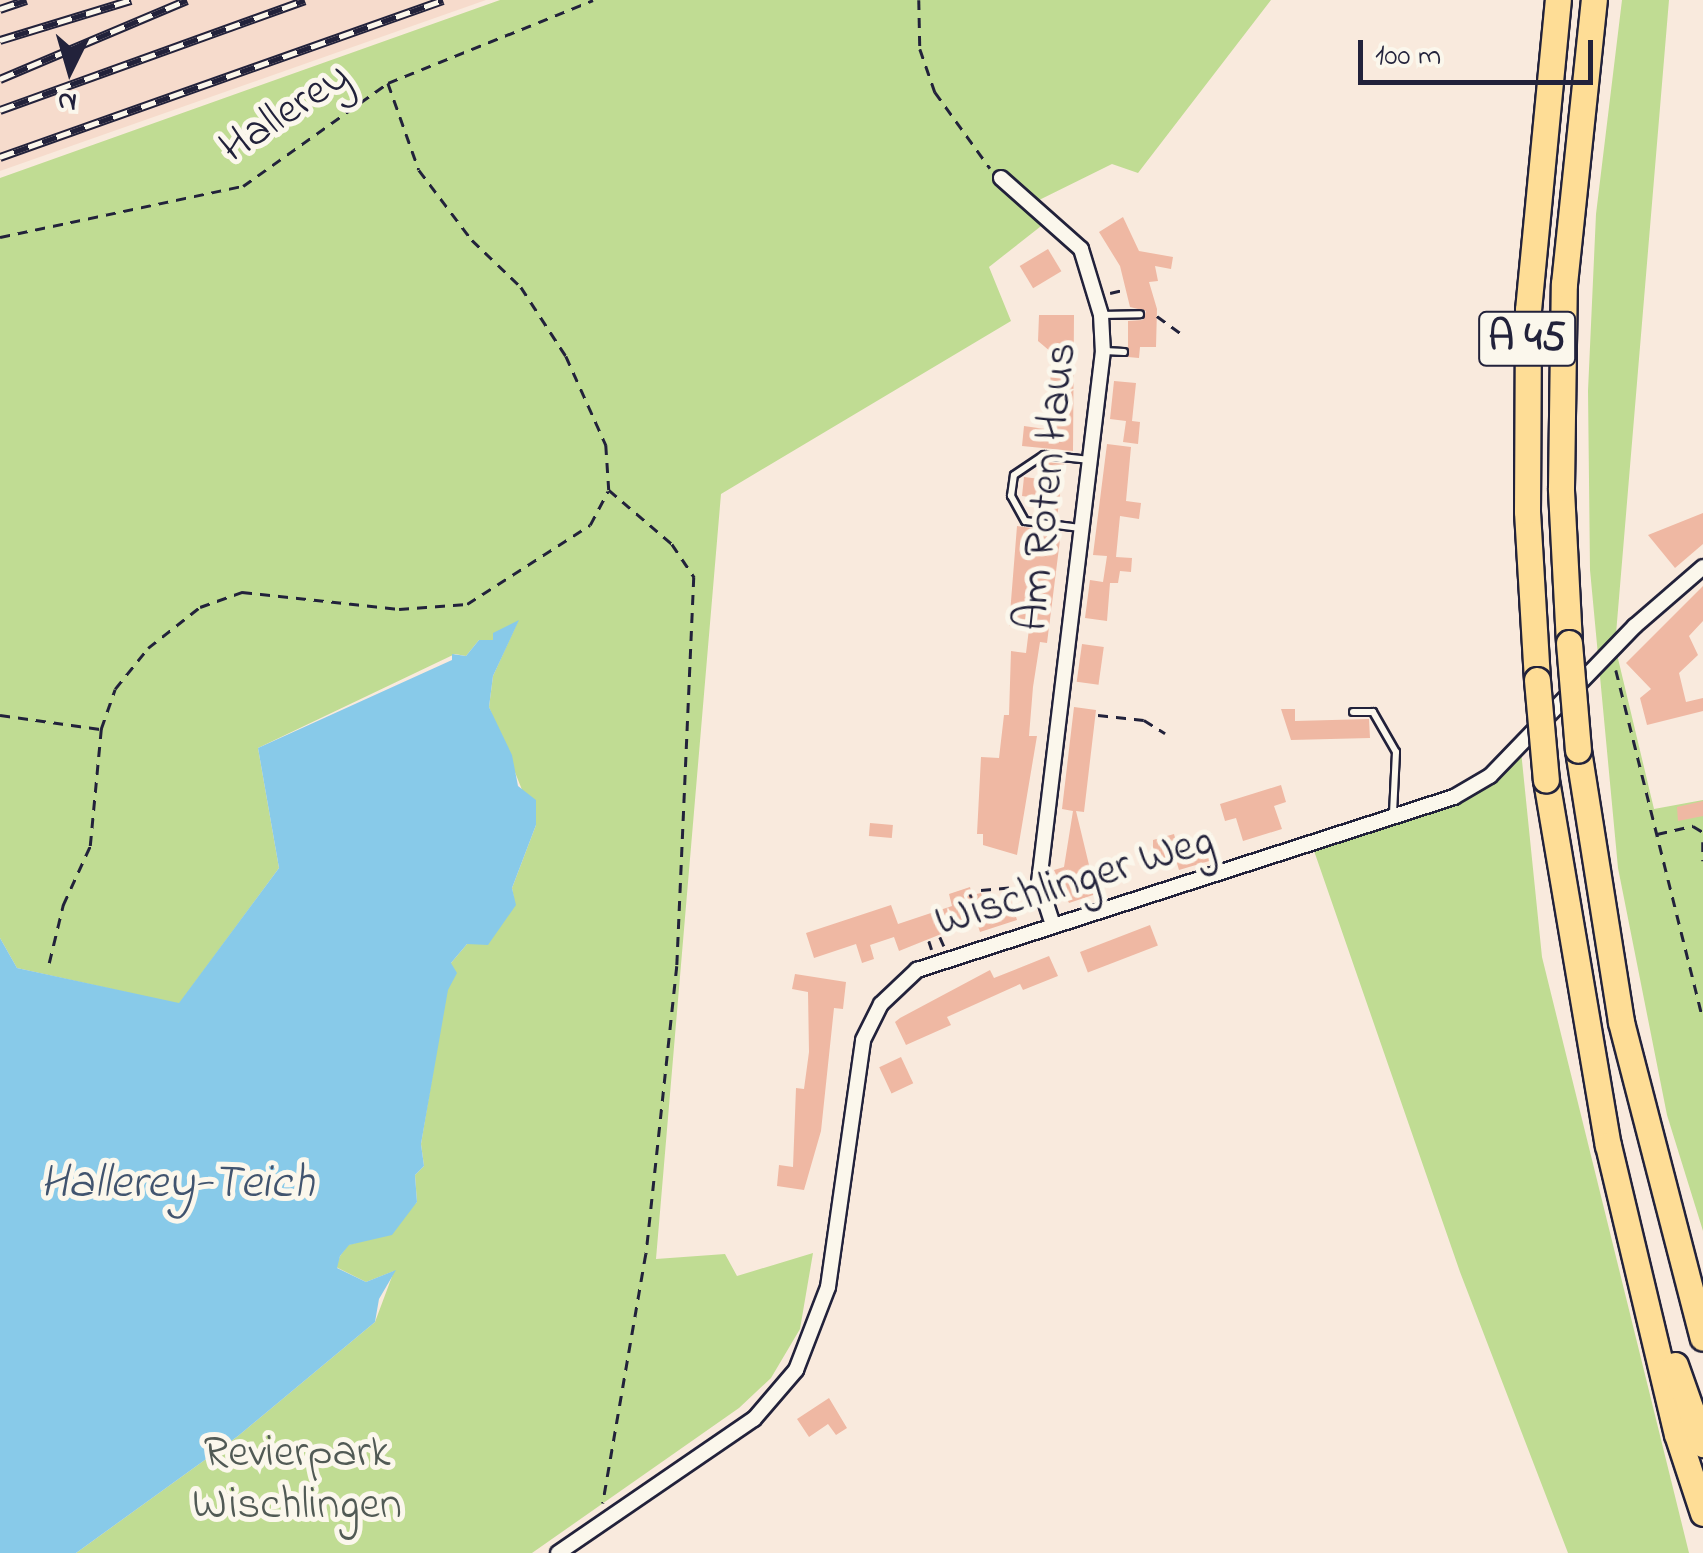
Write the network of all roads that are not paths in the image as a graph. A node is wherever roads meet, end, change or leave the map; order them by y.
1 (1558, 0) edge
2 (1594, 0) edge
3 (1001, 178) road end
4 (1140, 314) dead end
5 (1101, 315) junction
6 (1103, 351) junction
7 (1124, 352) dead end
8 (1090, 460) junction
9 (1081, 528) junction
10 (1703, 567) edge
11 (1353, 712) dead end
12 (1393, 820) junction
13 (1052, 922) junction
14 (1634, 1247) junction
15 (1699, 1320) edge
16 (1703, 1338) edge
17 (1703, 1444) edge
18 (1703, 1513) edge
19 (558, 1553) edge

1 - 14 highway, A 45, bridge
2 - 15 highway, A 45, bridge
3 - 5 street, Am Roten Haus
4 - 5 lane
5 - 6 street, Am Roten Haus
6 - 7 lane
6 - 8 street, Am Roten Haus
8 - 9 street, Am Roten Haus
8 - 9 lane
9 - 13 street, Am Roten Haus
10 - 12 street, Wischlinger Weg
11 - 12 lane
12 - 13 street, Wischlinger Weg
13 - 19 street, Wischlinger Weg
14 - 17 highway, A 45
14 - 18 highway
15 - 16 highway, A 45

